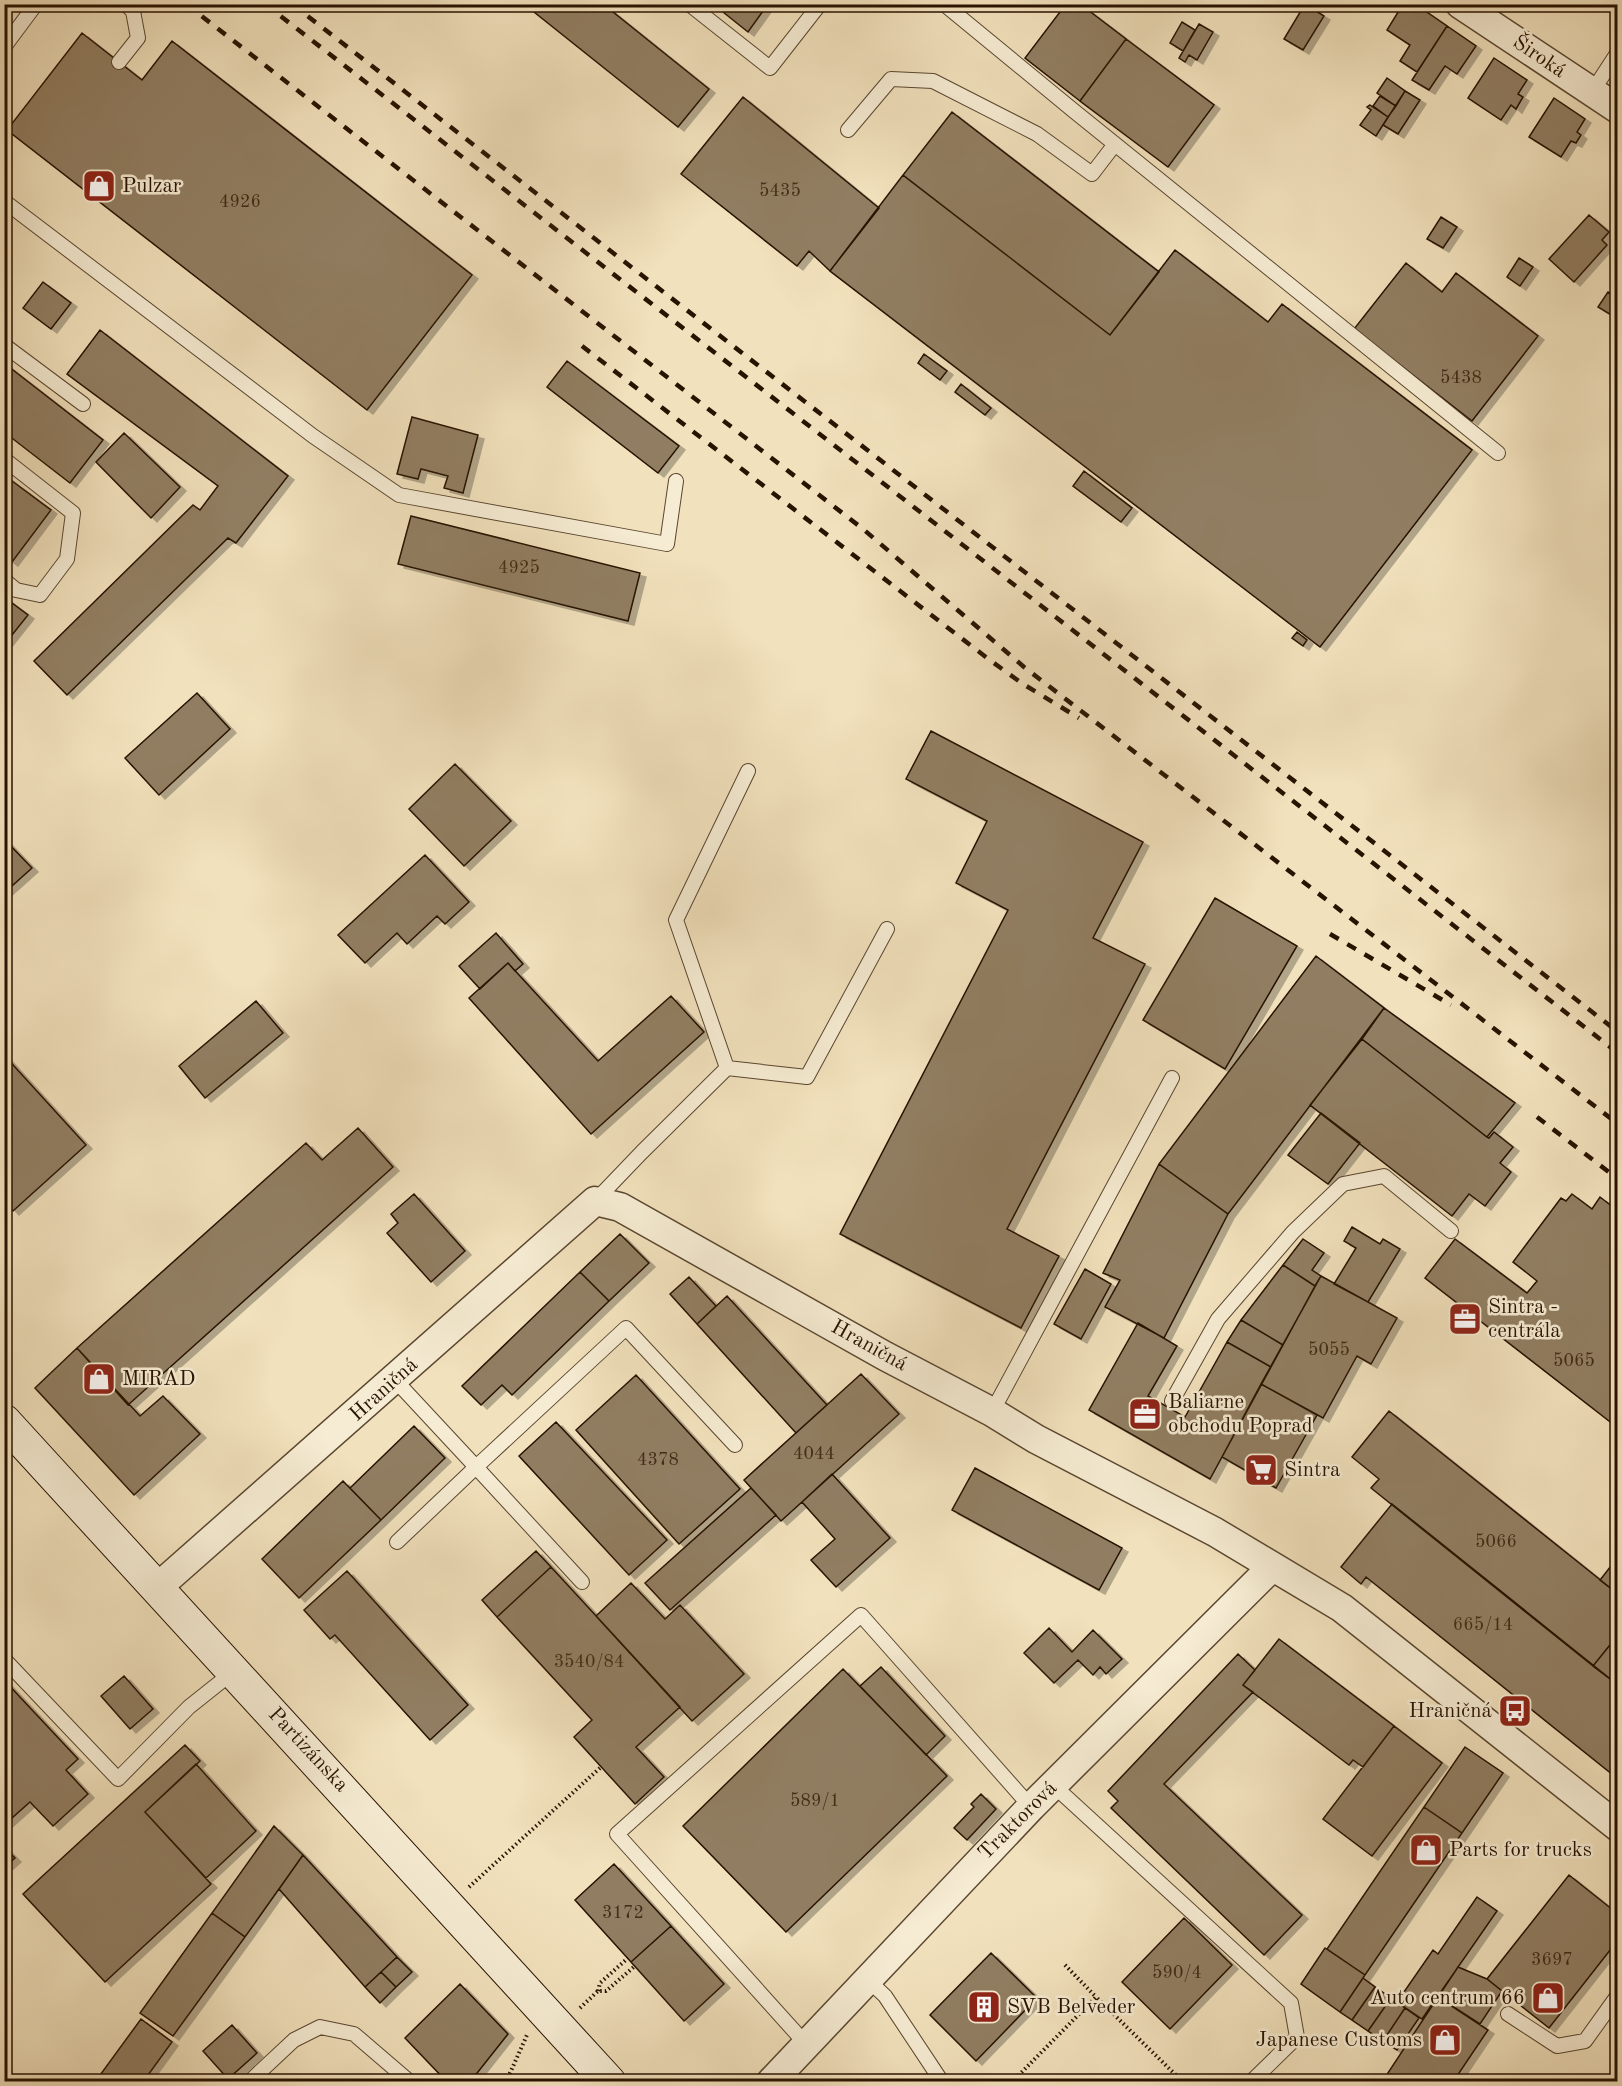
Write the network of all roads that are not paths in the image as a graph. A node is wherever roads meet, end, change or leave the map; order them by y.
1 (36, 4) edge
2 (125, 4) edge
3 (688, 4) edge
4 (820, 4) edge
5 (944, 4) edge
6 (1460, 4) edge
7 (4, 47) edge
8 (1617, 52) edge
9 (118, 62) dead end
10 (1592, 92) junction
11 (1617, 109) edge
12 (848, 130) dead end
13 (1115, 144) junction
14 (4, 201) edge
15 (4, 345) edge
16 (82, 404) dead end
17 (1498, 453) dead end
18 (4, 459) edge
19 (676, 482) dead end
20 (4, 580) edge
21 (748, 771) dead end
22 (887, 929) dead end
23 (727, 1068) junction
24 (1172, 1078) dead end
25 (595, 1201) junction
26 (1451, 1231) dead end
27 (395, 1380) junction
28 (1172, 1401) dead end
29 (992, 1412) junction
30 (4, 1421) edge
31 (735, 1445) dead end
32 (476, 1467) junction
33 (397, 1542) dead end
34 (1272, 1567) junction
35 (582, 1582) dead end
36 (158, 1587) junction
37 (4, 1659) edge
38 (235, 1671) junction
39 (1053, 1785) junction
40 (1031, 1807) junction
41 (1617, 1827) edge
42 (867, 1979) junction
43 (1617, 1995) edge
44 (1508, 2014) dead end
45 (806, 2044) junction
46 (249, 2082) edge
47 (410, 2082) edge
48 (609, 2082) edge
49 (771, 2082) edge
50 (942, 2082) edge
51 (1251, 2082) edge

1 - 7 lane
2 - 9 lane
3 - 4 lane
5 - 13 lane
6 - 10 street, Široká
8 - 10 lane
10 - 11 street, Široká
12 - 13 lane
13 - 17 lane
14 - 19 lane
15 - 16 lane
18 - 20 lane
21 - 23 lane
22 - 23 lane
23 - 25 lane
24 - 29 lane
25 - 27 street, Hraničná
25 - 29 street, Hraničná
26 - 28 lane
27 - 32 lane
27 - 36 street, Hraničná
29 - 34 street, Hraničná
30 - 36 street, Partizánska
31 - 32 lane
32 - 33 lane
32 - 35 lane
34 - 39 street, Traktorová
34 - 41 street, Hraničná
36 - 38 street, Partizánska
37 - 38 lane
38 - 48 street, Partizánska
39 - 40 street, Traktorová
39 - 51 lane
40 - 42 street, Traktorová
40 - 45 lane
42 - 45 street, Traktorová
42 - 50 lane
43 - 44 lane
45 - 49 street, Traktorová
46 - 47 lane

